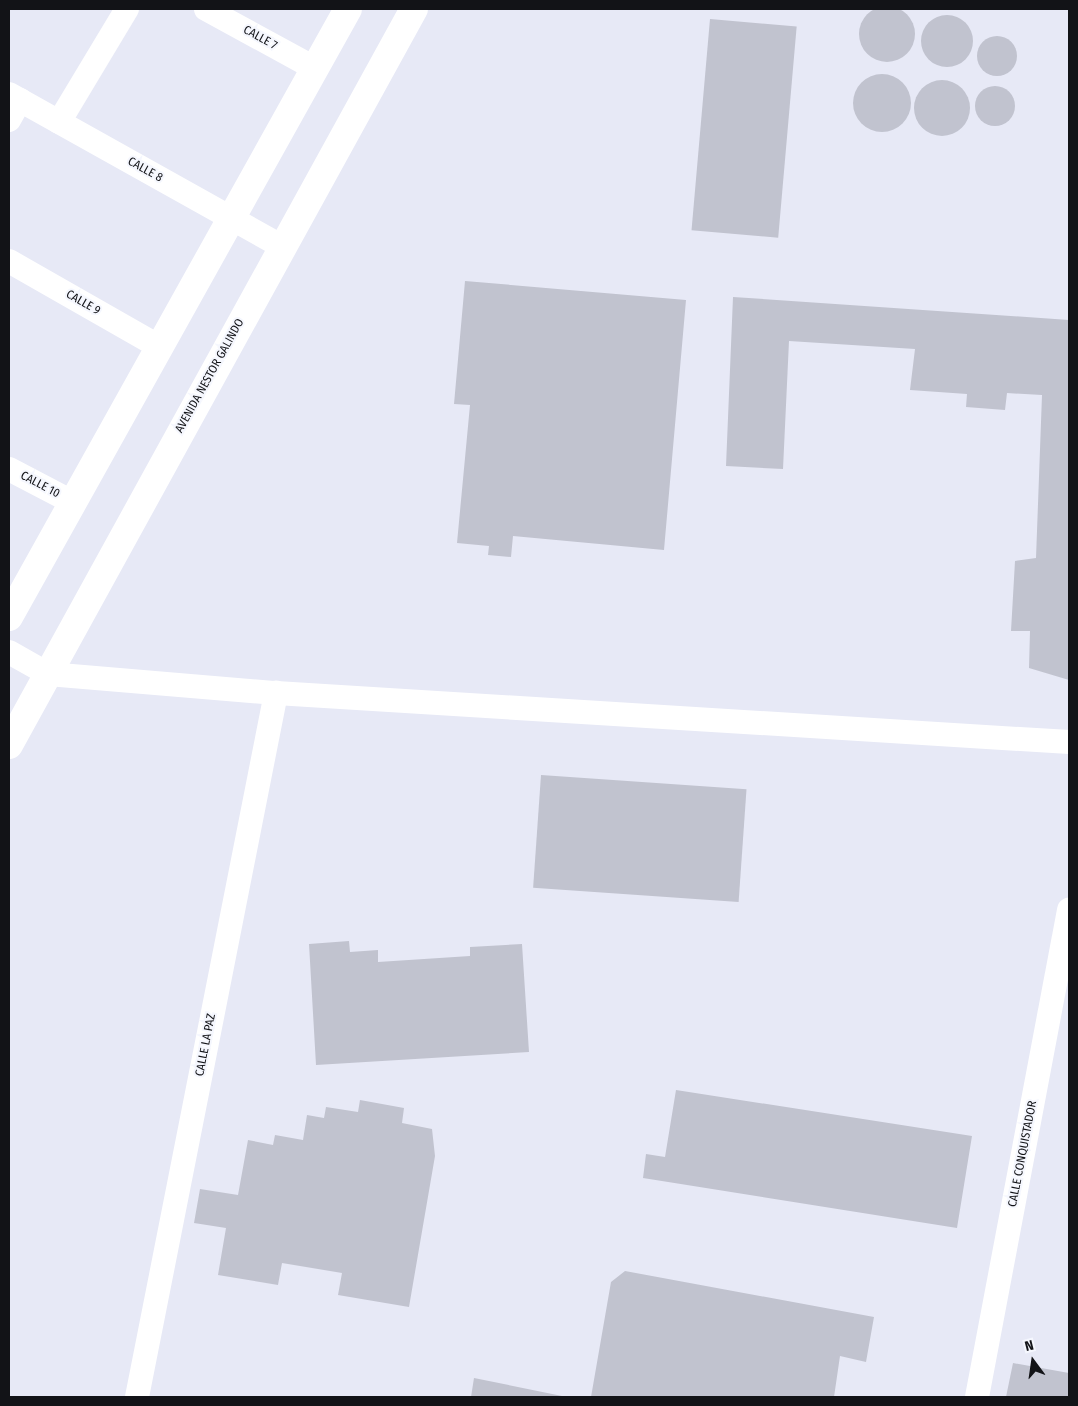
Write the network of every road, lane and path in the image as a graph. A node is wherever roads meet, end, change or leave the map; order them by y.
1 (127, 9) edge
2 (206, 9) edge
3 (348, 9) edge
4 (414, 9) edge
5 (314, 68) junction
6 (13, 105) edge
7 (59, 122) junction
8 (231, 218) junction
9 (281, 246) junction
10 (9, 261) edge
11 (158, 346) junction
12 (9, 469) edge
13 (72, 502) junction
14 (9, 617) edge
15 (9, 652) edge
16 (48, 674) junction
17 (276, 693) junction
18 (1069, 742) edge
19 (9, 745) edge
20 (1069, 910) edge
21 (137, 1397) edge
22 (977, 1397) edge

1 - 7 street
2 - 5 street, CALLE 7
3 - 5 main road
4 - 9 main road, AVENIDA NESTOR GALINDO
5 - 8 main road
6 - 7 street, CALLE 8
7 - 8 street, CALLE 8
8 - 9 street, CALLE 8
8 - 11 main road
9 - 16 main road, AVENIDA NESTOR GALINDO
10 - 11 street, CALLE 9
11 - 13 main road
12 - 13 street, CALLE 10
13 - 14 main road
15 - 16 street
16 - 17 street
16 - 19 main road, AVENIDA NESTOR GALINDO
17 - 18 street
17 - 21 street, CALLE LA PAZ
20 - 22 street, CALLE CONQUISTADOR

